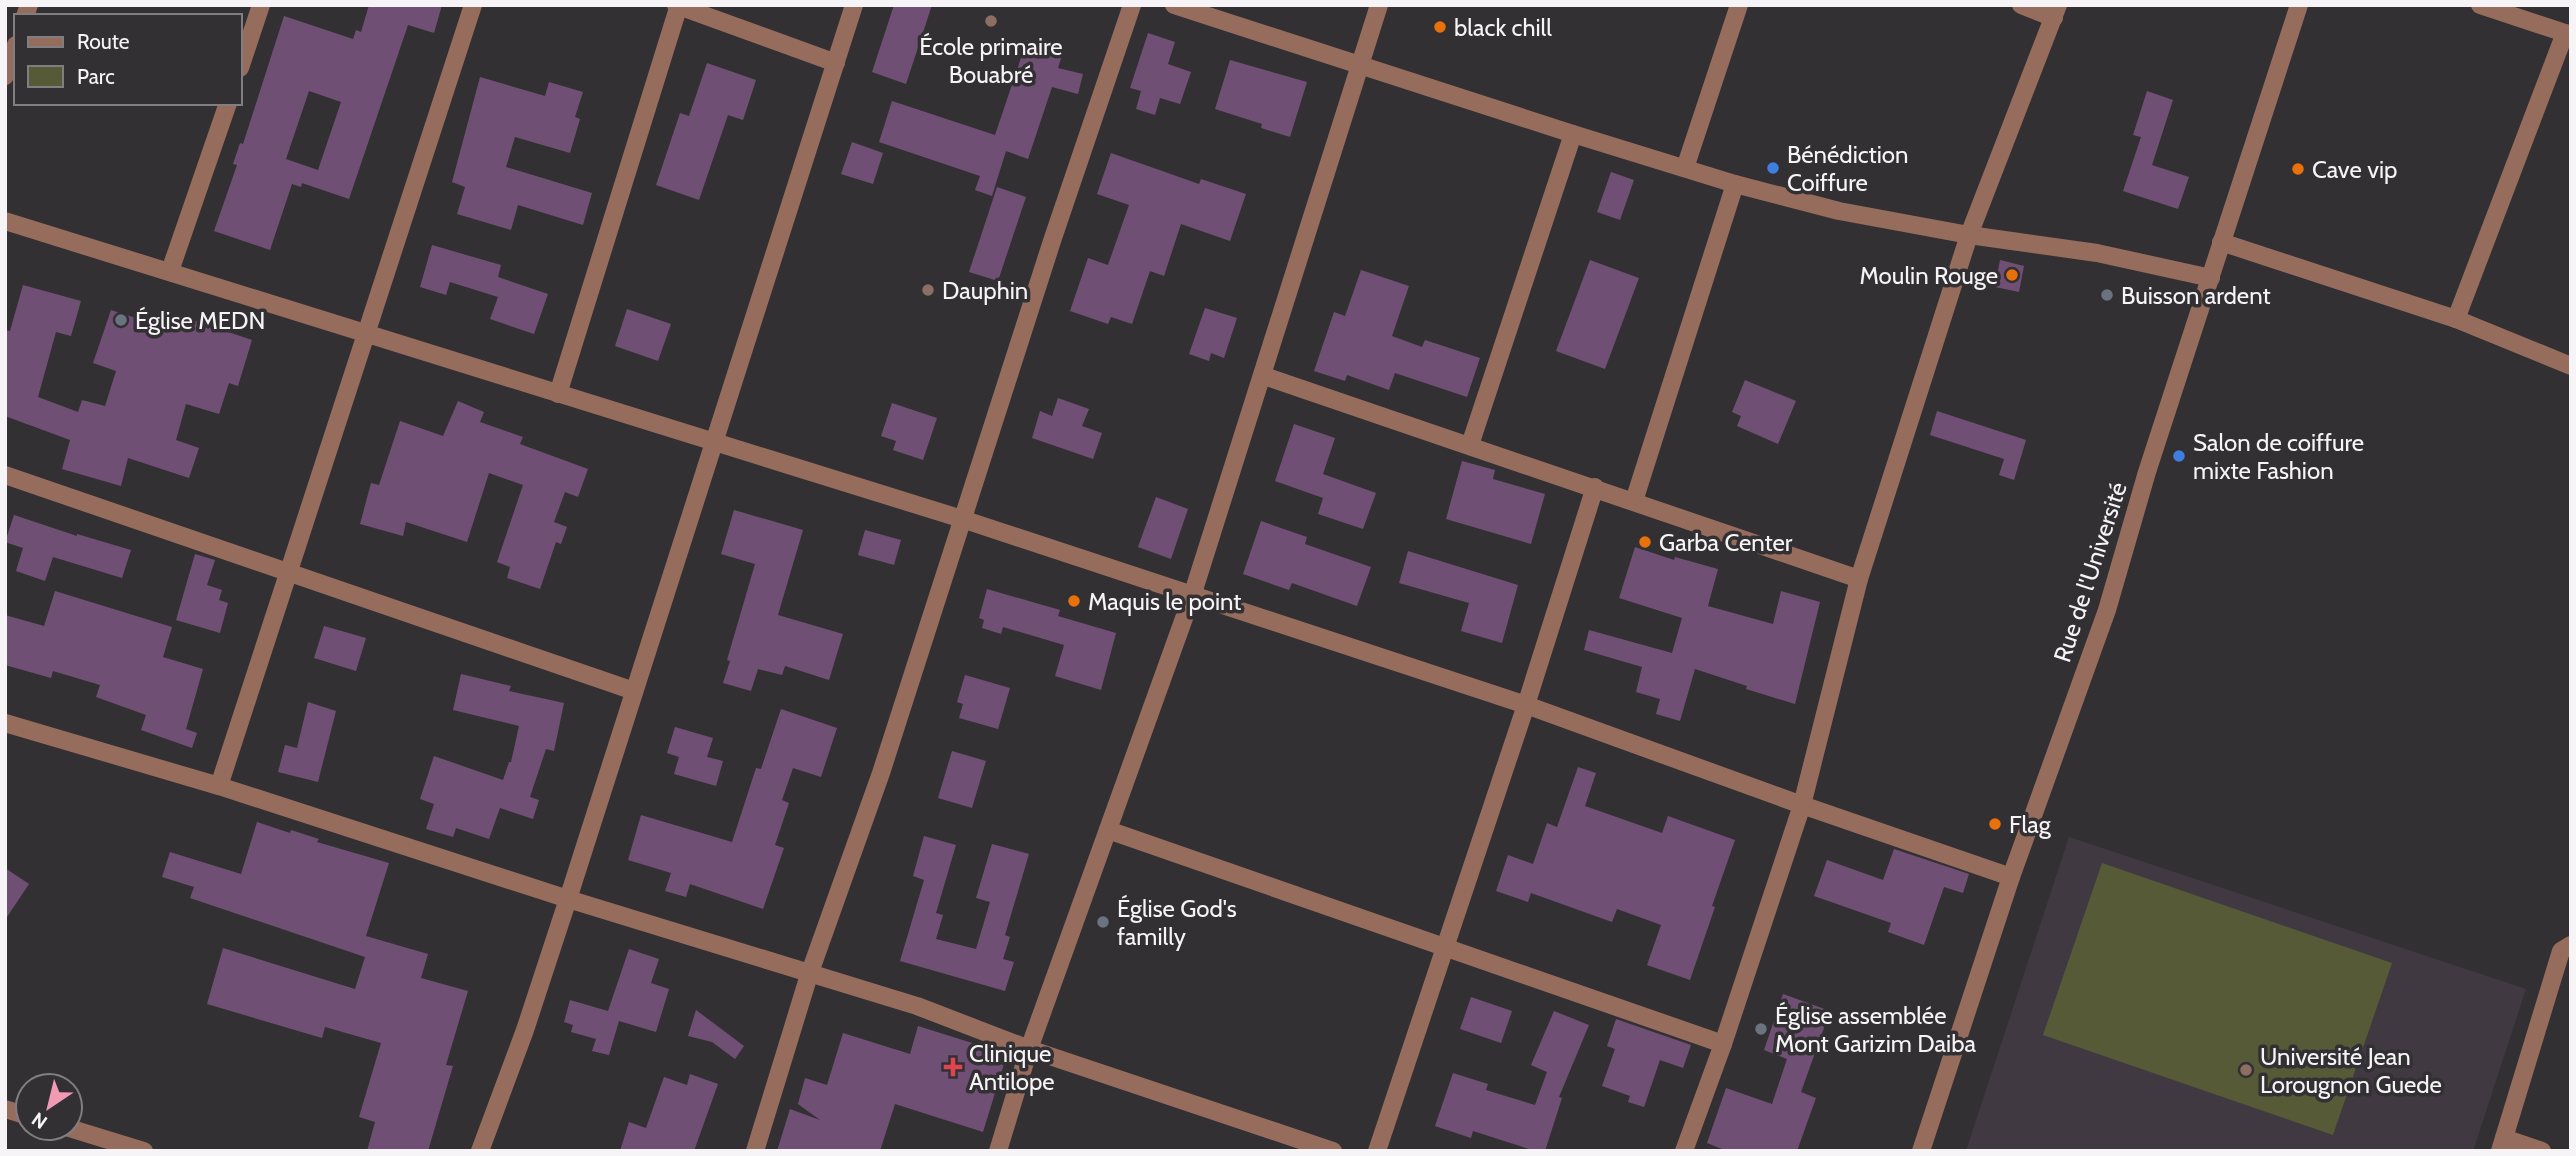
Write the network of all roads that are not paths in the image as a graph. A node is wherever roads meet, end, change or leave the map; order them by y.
1 (261, 5) edge
2 (473, 5) edge
3 (854, 5) edge
4 (1132, 5) edge
5 (1174, 5) edge
6 (1379, 5) edge
7 (1739, 5) edge
8 (2021, 5) edge
9 (2299, 5) edge
10 (2480, 5) edge
11 (678, 6) edge
12 (2056, 12) edge
13 (2568, 34) edge
14 (14, 50) edge
15 (242, 62) edge
16 (836, 63) junction
17 (1360, 67) junction
18 (5, 76) edge
19 (227, 105) edge
20 (1573, 134) junction
21 (1685, 168) junction
22 (1735, 184) junction
23 (5, 221) edge
24 (1969, 234) junction
25 (2221, 242) junction
26 (170, 271) junction
27 (2211, 278) junction
28 (2456, 319) junction
29 (367, 333) junction
30 (2571, 366) edge
31 (1264, 376) junction
32 (558, 394) junction
33 (715, 442) junction
34 (1470, 445) junction
35 (5, 475) edge
36 (1595, 487) junction
37 (1634, 501) junction
38 (962, 519) junction
39 (288, 573) junction
40 (1859, 579) junction
41 (1192, 596) junction
42 (634, 691) junction
43 (1526, 705) junction
44 (5, 723) edge
45 (219, 786) junction
46 (1802, 805) junction
47 (1108, 830) junction
48 (2011, 877) junction
49 (568, 899) junction
50 (2571, 945) edge
51 (1446, 947) junction
52 (809, 975) junction
53 (1723, 1044) junction
54 (1029, 1049) junction
55 (84, 1133) edge
56 (2502, 1144) edge
57 (144, 1151) edge
58 (480, 1151) edge
59 (755, 1151) edge
60 (998, 1151) edge
61 (1333, 1151) edge
62 (1377, 1151) edge
63 (1684, 1151) edge
64 (1920, 1151) edge
65 (2542, 1151) edge

1 - 15 street
2 - 29 street
3 - 16 street
4 - 38 street
5 - 17 street
6 - 17 street
7 - 21 street
8 - 12 street
9 - 25 street, Rue de l'Université
10 - 13 street
11 - 16 street
11 - 32 street
12 - 24 street
13 - 28 street
14 - 18 street
16 - 33 street
17 - 20 street
17 - 31 street
19 - 26 street
20 - 21 street
20 - 34 street
21 - 22 street
22 - 24 street
22 - 37 street
23 - 26 street
24 - 27 street
24 - 40 street
25 - 27 street, Rue de l'Université
25 - 28 street
26 - 29 street
27 - 48 street, Rue de l'Université
28 - 30 street
29 - 32 street
29 - 39 street
31 - 34 street
31 - 41 street
32 - 33 street
33 - 38 street
33 - 42 street
34 - 36 street
35 - 39 street
36 - 37 street
36 - 43 street
37 - 40 street
38 - 41 street
38 - 52 street
39 - 42 street
39 - 45 street
40 - 46 street
41 - 43 street
41 - 47 street
42 - 49 street
43 - 46 street
43 - 51 street
44 - 45 street
45 - 49 street
46 - 48 street
46 - 53 street
47 - 51 street
47 - 54 street
48 - 64 street, Rue de l'Université
49 - 52 street
49 - 58 street
50 - 56 street
51 - 53 street
51 - 62 street
52 - 54 street
52 - 59 street
53 - 63 street
54 - 60 street
54 - 61 street
55 - 57 street
56 - 65 street

